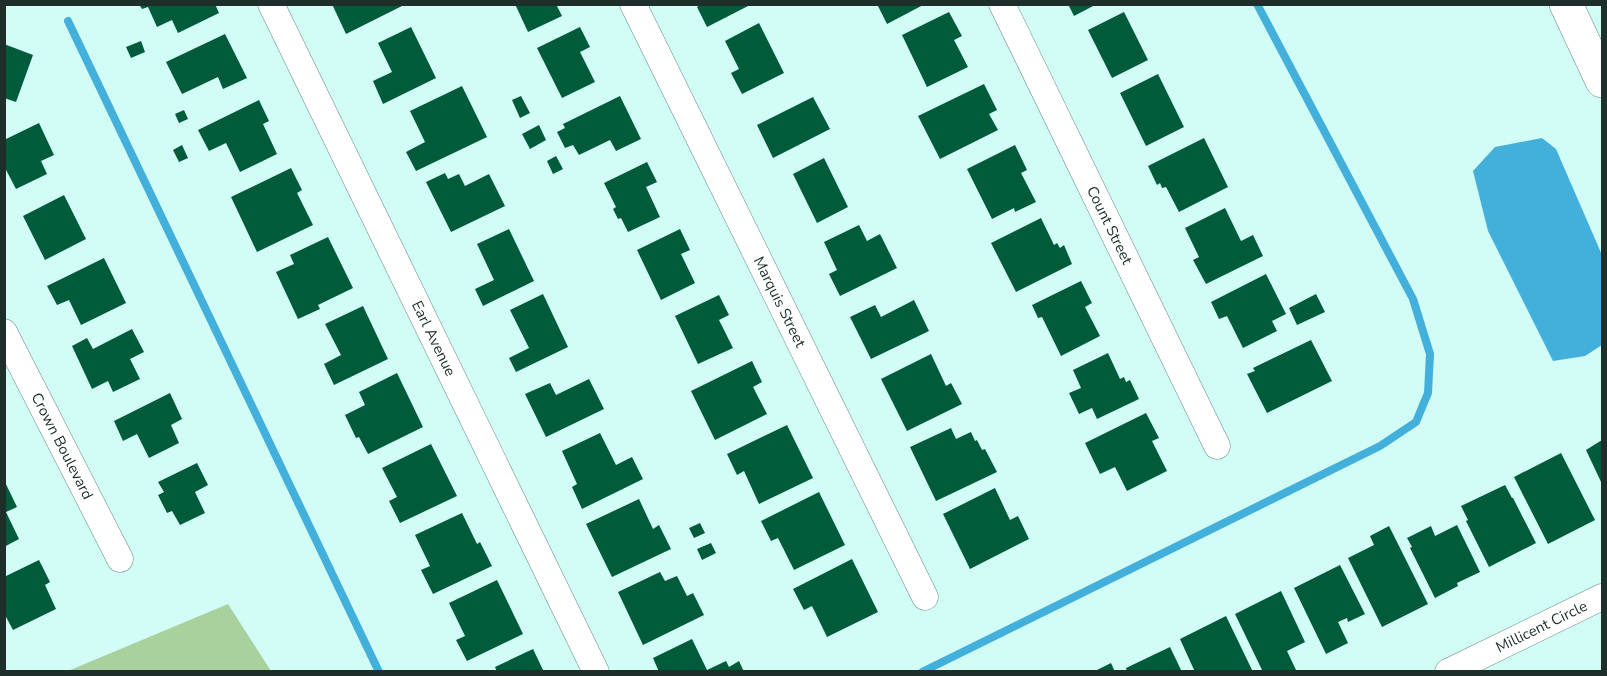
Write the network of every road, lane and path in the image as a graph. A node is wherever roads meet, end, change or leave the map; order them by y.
1 (271, 4) edge
2 (633, 4) edge
3 (1002, 4) edge
4 (1566, 4) edge
5 (1602, 81) edge
6 (4, 332) edge
7 (1217, 446) dead end
8 (120, 559) dead end
9 (925, 597) dead end
10 (1602, 598) edge
11 (596, 672) edge
12 (1448, 672) edge

1 - 11 street, Earl Avenue
2 - 9 street, Marquis Street
3 - 7 street, Count Street
4 - 5 street
6 - 8 street, Crown Boulevard
10 - 12 street, Millicent Circle

